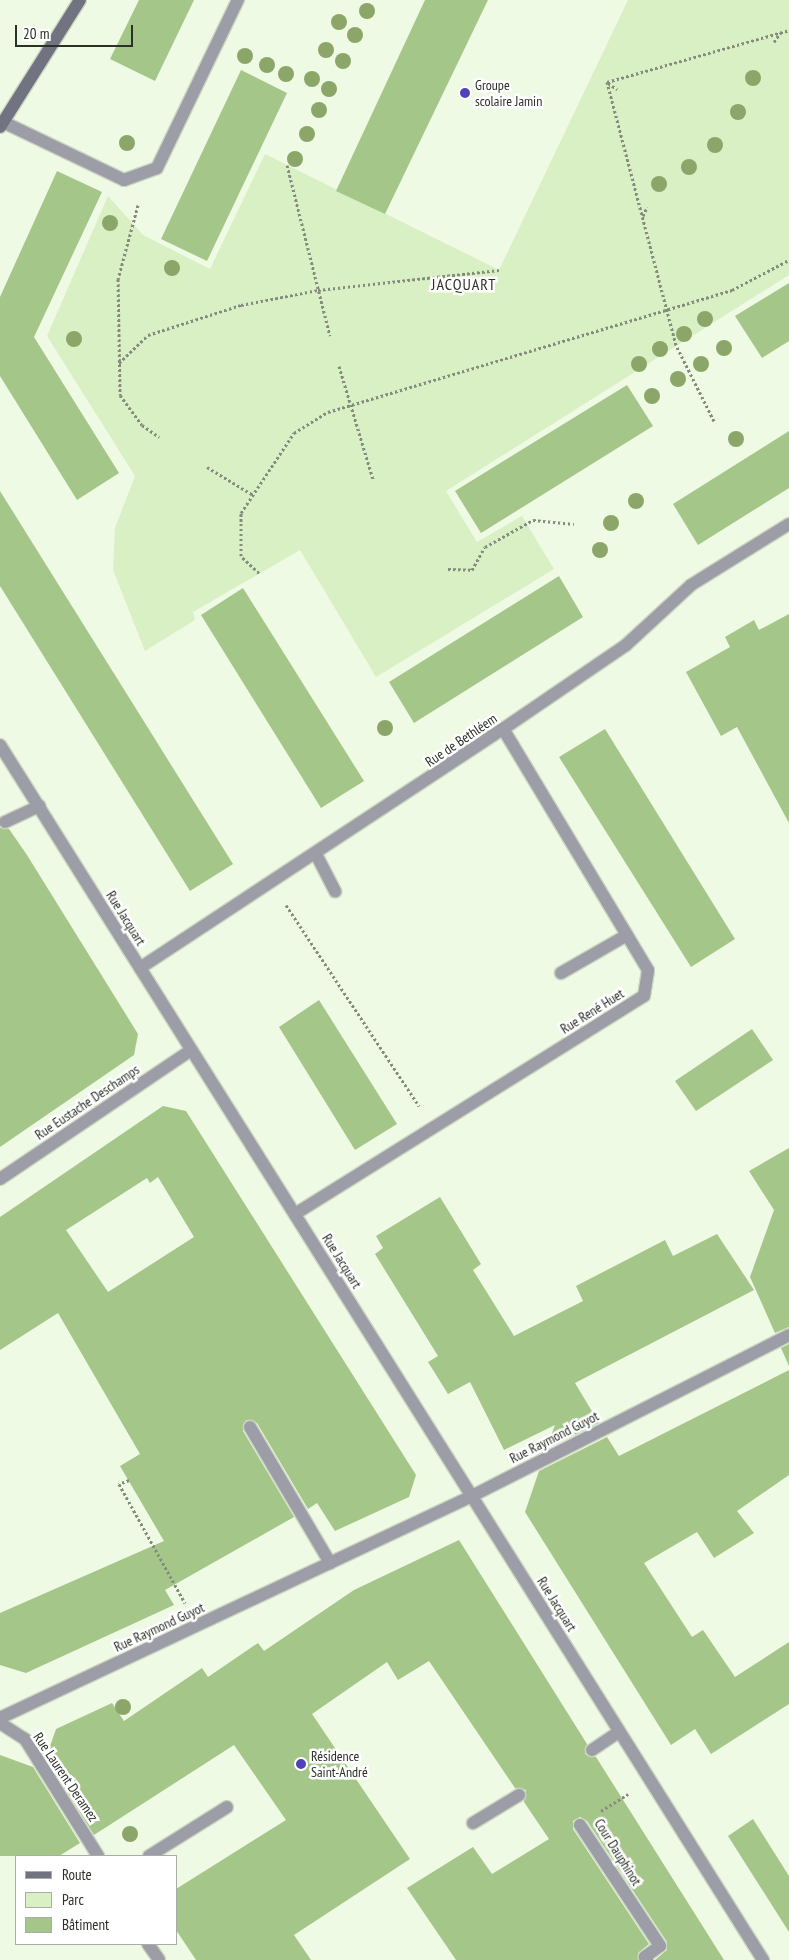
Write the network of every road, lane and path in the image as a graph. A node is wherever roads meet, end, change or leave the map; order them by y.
1 (80, 0) edge
2 (238, 0) edge
3 (789, 30) edge
4 (780, 33) junction
5 (774, 42) dead end
6 (607, 82) junction
7 (617, 89) dead end
8 (2, 125) edge
9 (287, 165) dead end
10 (150, 171) junction
11 (646, 207) dead end
12 (643, 216) junction
13 (789, 260) edge
14 (499, 270) dead end
15 (318, 290) junction
16 (666, 307) junction
17 (330, 336) dead end
18 (119, 363) junction
19 (340, 366) dead end
20 (351, 404) junction
21 (714, 421) dead end
22 (159, 437) dead end
23 (207, 467) dead end
24 (373, 479) dead end
25 (253, 495) junction
26 (574, 524) dead end
27 (789, 524) edge
28 (448, 569) dead end
29 (259, 573) dead end
30 (503, 729) junction
31 (0, 745) edge
32 (38, 806) junction
33 (5, 822) dead end
34 (316, 854) junction
35 (271, 883) junction
36 (335, 891) dead end
37 (627, 936) junction
38 (140, 968) junction
39 (561, 972) dead end
40 (191, 1050) junction
41 (434, 1128) junction
42 (0, 1179) edge
43 (295, 1214) junction
44 (789, 1335) edge
45 (250, 1427) dead end
46 (129, 1480) dead end
47 (472, 1496) junction
48 (330, 1563) junction
49 (198, 1625) junction
50 (0, 1718) edge
51 (0, 1723) edge
52 (619, 1732) junction
53 (592, 1750) dead end
54 (650, 1780) junction
55 (519, 1795) dead end
56 (227, 1807) dead end
57 (473, 1823) dead end
58 (580, 1825) joint
59 (97, 1855) edge
60 (151, 1855) edge
61 (149, 1945) edge
62 (159, 1960) edge
63 (647, 1960) edge
64 (763, 1960) edge

1 - 8 street
2 - 10 street
3 - 4 path
4 - 5 path
4 - 6 path
6 - 7 path
6 - 12 path
8 - 10 street
9 - 15 path
10 - 18 path
11 - 12 path
12 - 16 path
13 - 16 path
14 - 15 path
15 - 17 path
15 - 18 path
16 - 20 path
16 - 21 path
18 - 22 path
19 - 20 path
20 - 24 path
20 - 25 path
23 - 25 path
25 - 29 path
26 - 28 path
27 - 30 street, Rue de Bethléem
30 - 34 street, Rue de Bethléem
30 - 37 street, Rue René Huet
31 - 32 street, Rue Jacquart
32 - 33 street
32 - 38 street, Rue Jacquart
34 - 35 street, Rue de Bethléem
34 - 36 street
35 - 38 street, Rue de Bethléem
35 - 41 path
37 - 39 street
37 - 41 street, Rue René Huet
38 - 40 street, Rue Jacquart
40 - 42 street, Rue Eustache Deschamps
40 - 43 street, Rue Jacquart
41 - 43 street, Rue René Huet
43 - 47 street, Rue Jacquart
44 - 47 street, Rue Raymond Guyot
45 - 48 street
46 - 49 path
47 - 48 street, Rue Raymond Guyot
47 - 52 street, Rue Jacquart
48 - 49 street, Rue Raymond Guyot
49 - 50 street, Rue Raymond Guyot
51 - 59 street, Rue Laurent Deramez
52 - 53 street
52 - 54 street, Rue Jacquart
54 - 58 path, Cour Dauphinot
54 - 64 street, Rue Jacquart
55 - 57 street
56 - 60 street
58 - 63 street, Cour Dauphinot
61 - 62 street

